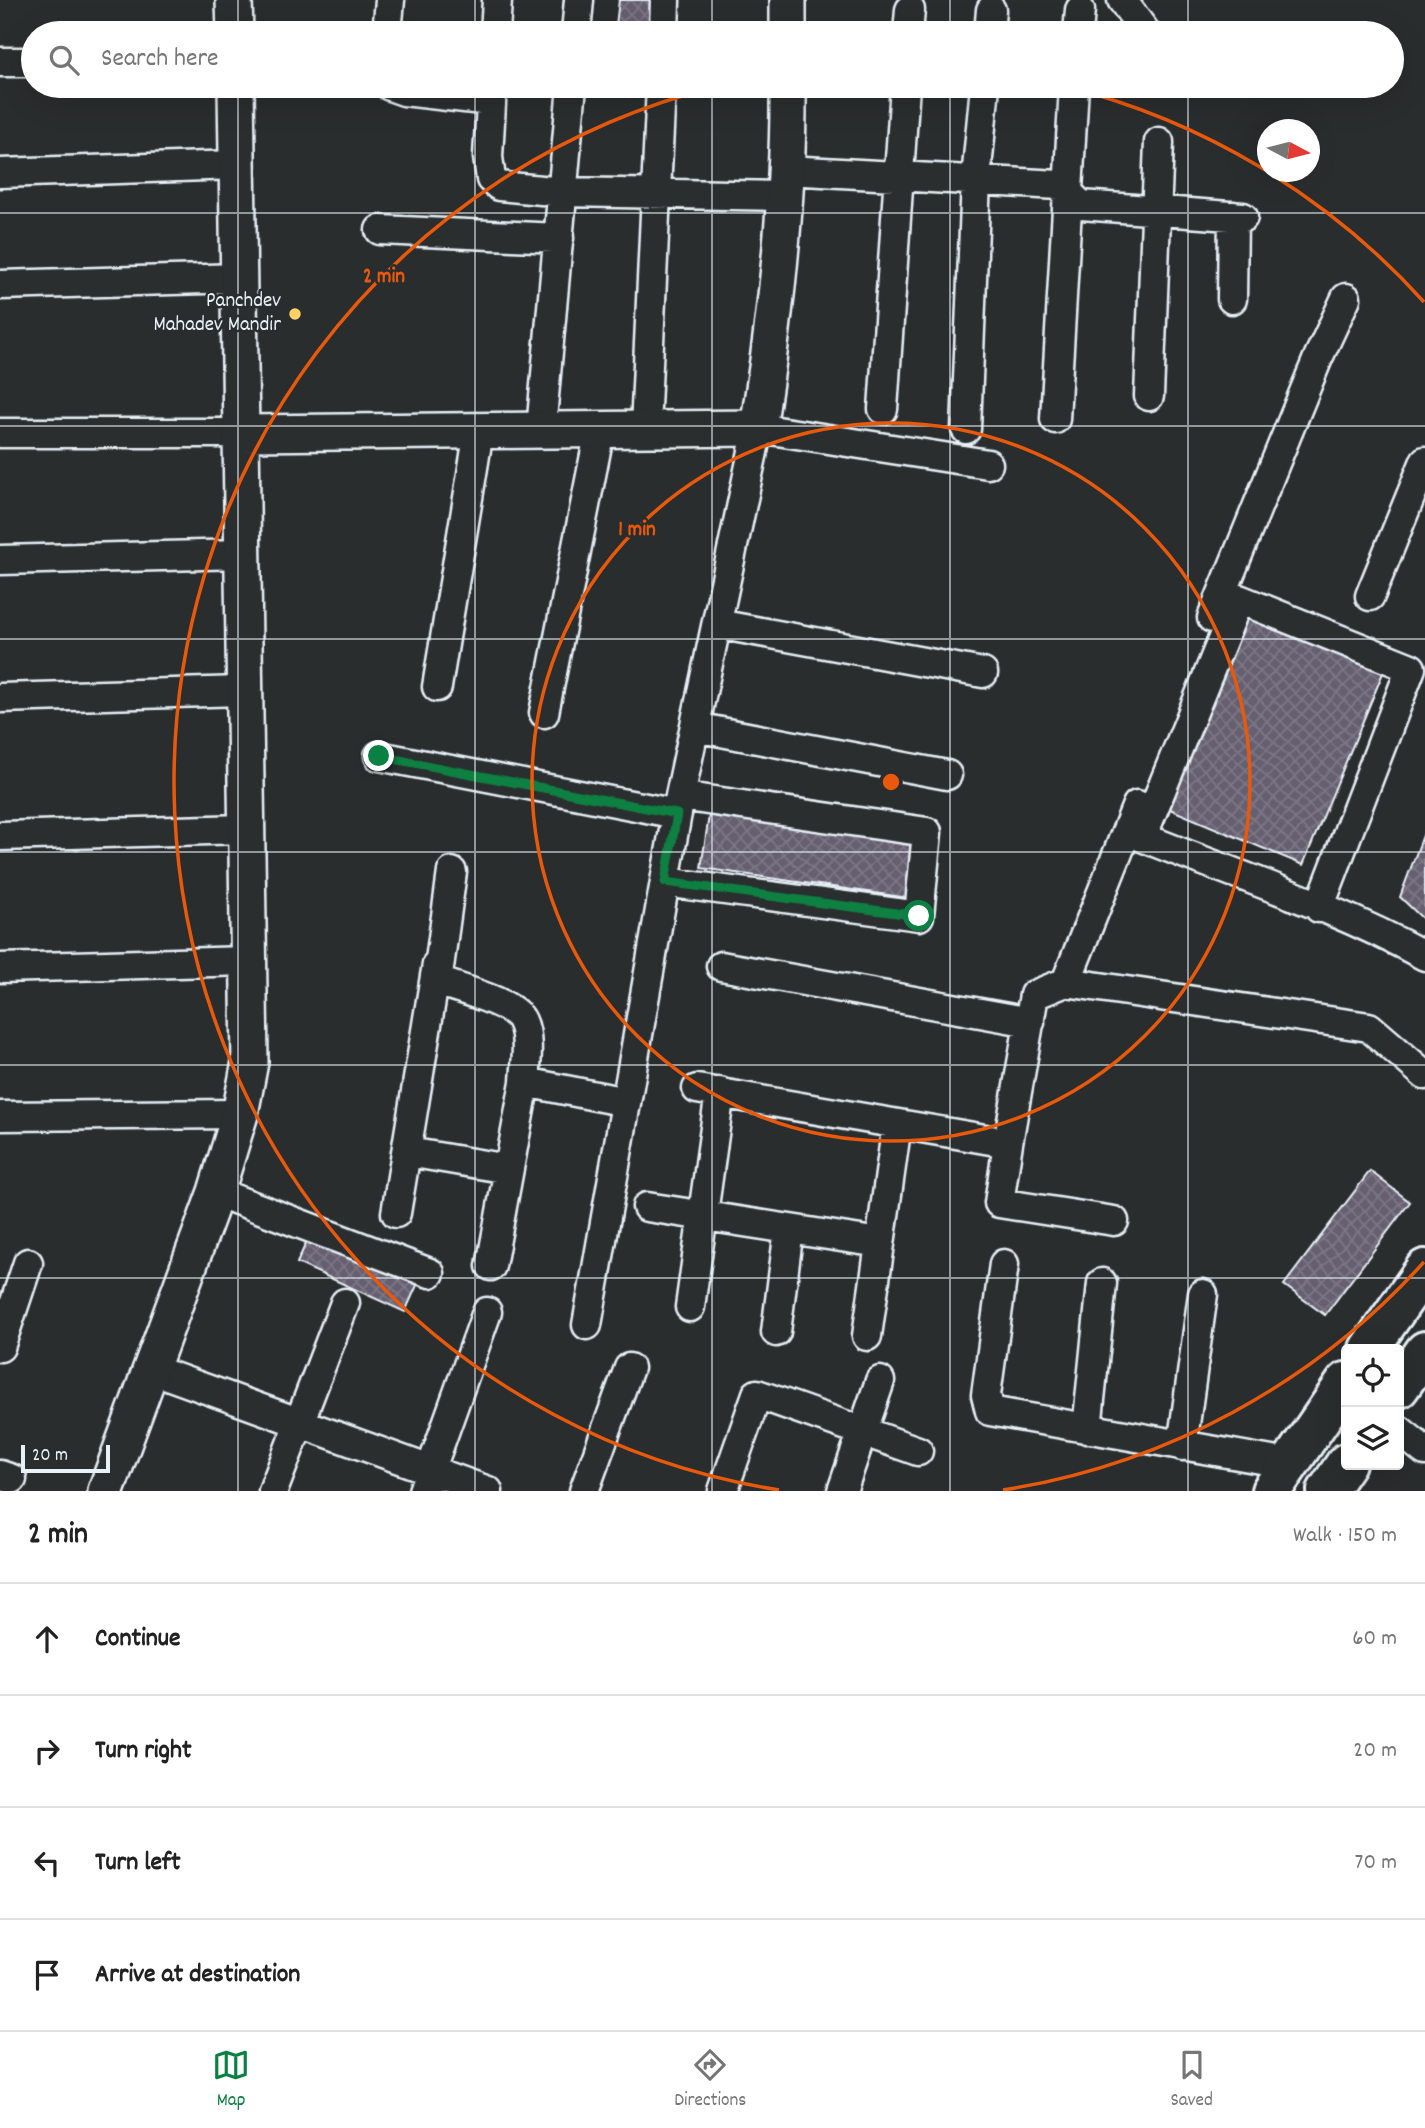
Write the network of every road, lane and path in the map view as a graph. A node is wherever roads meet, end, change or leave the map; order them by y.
1 (234, 0) edge
2 (390, 0) edge
3 (497, 0) edge
4 (579, 0) edge
5 (665, 0) edge
6 (788, 0) edge
7 (1122, 0) edge
8 (235, 21) edge
9 (388, 21) edge
10 (496, 21) edge
11 (577, 21) edge
12 (664, 21) edge
13 (788, 21) edge
14 (1137, 21) edge
15 (0, 62) edge
16 (21, 62) edge
17 (236, 98) edge
18 (491, 98) edge
19 (571, 98) edge
20 (660, 98) edge
21 (788, 98) edge
22 (904, 98) edge
23 (984, 98) edge
24 (1073, 98) edge
25 (1159, 142) dead end
26 (237, 165) junction
27 (0, 173) edge
28 (899, 175) junction
29 (976, 179) junction
30 (785, 183) junction
31 (1067, 189) junction
32 (563, 192) junction
33 (654, 194) junction
34 (1158, 210) junction
35 (380, 230) dead end
36 (559, 238) junction
37 (240, 278) junction
38 (0, 285) edge
39 (1346, 298) dead end
40 (1232, 299) dead end
41 (1149, 396) dead end
42 (883, 409) dead end
43 (1055, 419) dead end
44 (758, 428) junction
45 (645, 429) junction
46 (966, 429) dead end
47 (541, 430) junction
48 (600, 430) junction
49 (480, 431) junction
50 (0, 433) edge
51 (243, 433) junction
52 (1425, 461) edge
53 (988, 464) dead end
54 (244, 554) junction
55 (0, 560) edge
56 (1370, 596) dead end
57 (717, 624) junction
58 (983, 673) dead end
59 (438, 687) dead end
60 (243, 691) junction
61 (0, 698) edge
62 (544, 713) dead end
63 (695, 727) junction
64 (379, 756) dead end
65 (947, 775) dead end
66 (678, 805) junction
67 (246, 830) junction
68 (0, 836) edge
69 (452, 872) dead end
70 (665, 882) junction
71 (1319, 908) junction
72 (1425, 956) edge
73 (248, 961) junction
74 (437, 964) junction
75 (721, 967) dead end
76 (0, 968) edge
77 (1066, 982) junction
78 (1030, 1022) junction
79 (1425, 1075) edge
80 (525, 1082) junction
81 (626, 1102) junction
82 (240, 1114) junction
83 (0, 1116) edge
84 (897, 1124) junction
85 (1008, 1143) junction
86 (408, 1152) junction
87 (508, 1169) junction
88 (216, 1192) junction
89 (647, 1207) dead end
90 (396, 1213) dead end
91 (703, 1216) junction
92 (1114, 1221) dead end
93 (789, 1229) junction
94 (880, 1243) junction
95 (28, 1263) dead end
96 (1004, 1264) dead end
97 (491, 1266) dead end
98 (1425, 1269) edge
99 (430, 1273) dead end
100 (1101, 1283) dead end
101 (1203, 1294) dead end
102 (345, 1303) dead end
103 (690, 1307) dead end
104 (487, 1312) dead end
105 (587, 1325) dead end
106 (776, 1332) dead end
107 (867, 1336) dead end
108 (1372, 1344) edge
109 (0, 1347) edge
110 (1425, 1351) edge
111 (629, 1368) dead end
112 (151, 1369) junction
113 (880, 1381) dead end
114 (1404, 1381) edge
115 (1341, 1389) edge
116 (298, 1420) junction
117 (1087, 1429) junction
118 (863, 1431) junction
119 (1404, 1434) edge
120 (1182, 1446) junction
121 (918, 1451) dead end
122 (1425, 1451) edge
123 (1342, 1470) edge
124 (1280, 1478) edge
125 (427, 1480) edge
126 (107, 1491) edge
127 (273, 1491) edge
128 (488, 1491) edge
129 (584, 1491) edge
130 (723, 1491) edge
131 (842, 1491) edge
132 (1327, 1491) edge

1 - 8 street
2 - 9 street
3 - 10 street
4 - 11 street
5 - 12 street
6 - 13 street
7 - 14 street
15 - 16 street
17 - 26 street
18 - 32 street
19 - 32 street
20 - 33 street
21 - 30 street
22 - 28 street
23 - 29 street
24 - 31 street
25 - 34 street
26 - 27 street
26 - 37 street
28 - 29 street
28 - 30 street
28 - 42 street
29 - 31 street
29 - 46 street
30 - 33 street
30 - 44 street
31 - 34 street
31 - 43 street
32 - 33 street
32 - 36 street
33 - 45 street
34 - 40 street
34 - 41 street
35 - 36 street
36 - 47 street
37 - 38 street
37 - 51 street
39 - 77 street
44 - 45 street
44 - 53 street
44 - 57 street
45 - 48 street
47 - 48 street
47 - 49 street
48 - 62 street
49 - 51 street
49 - 59 street
50 - 51 street
51 - 54 street
52 - 56 street
54 - 55 street
54 - 60 street
57 - 58 street
57 - 63 street
60 - 61 street
60 - 67 street
63 - 65 street
63 - 66 street
64 - 66 street
66 - 70 street
66 - 70 street
67 - 68 street
67 - 73 street
69 - 74 street
70 - 81 street
71 - 71 street
71 - 72 street
73 - 76 street
73 - 82 street
74 - 80 street
74 - 86 street
75 - 78 street
77 - 78 street
77 - 79 street
78 - 85 street
80 - 81 street
80 - 87 street
81 - 105 street
82 - 83 street
82 - 88 street
84 - 85 street
84 - 91 street
84 - 94 street
85 - 92 street
86 - 87 street
86 - 90 street
87 - 97 street
88 - 99 street
88 - 112 street
89 - 91 street
91 - 93 street
91 - 103 street
93 - 94 street
93 - 106 street
94 - 107 street
95 - 109 street
96 - 117 street
98 - 108 main road
100 - 117 street
101 - 120 street
102 - 116 street
104 - 125 street
110 - 114 main road
111 - 129 street
112 - 116 street
112 - 126 street
113 - 118 street
115 - 124 main road
116 - 125 street
116 - 127 street
117 - 120 street
118 - 121 street
118 - 130 street
118 - 131 street
119 - 122 street
120 - 124 street
123 - 132 main road
125 - 128 street

